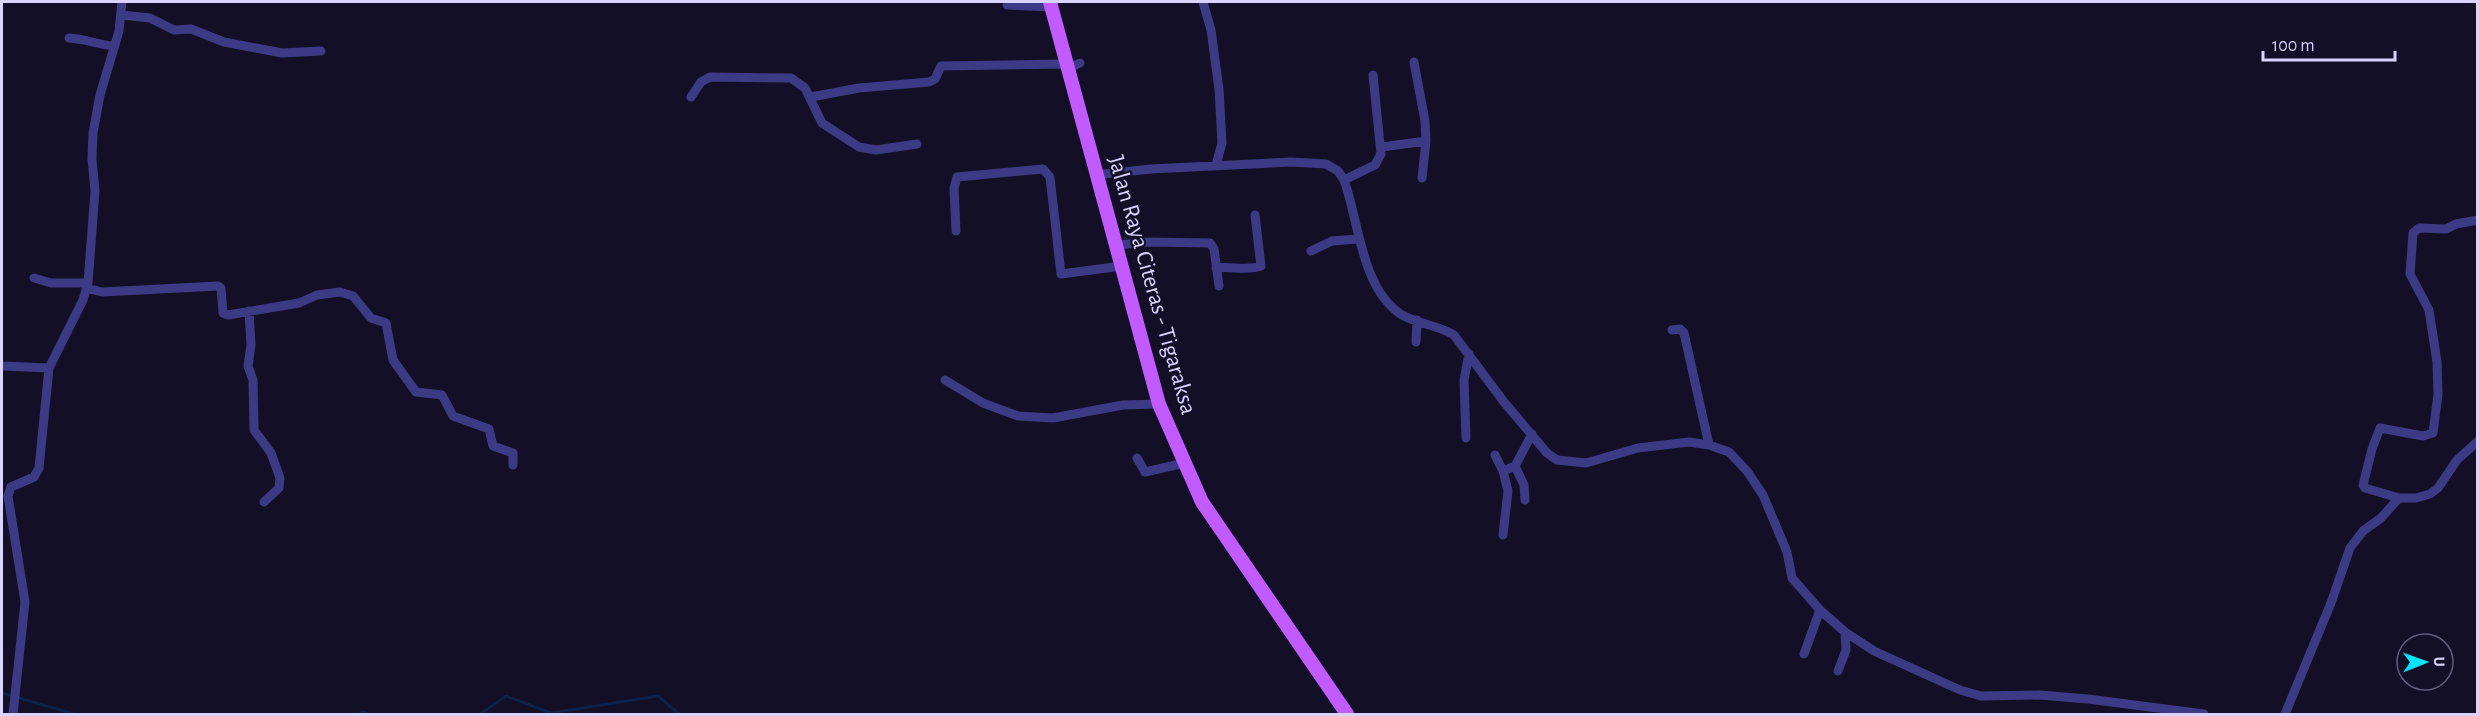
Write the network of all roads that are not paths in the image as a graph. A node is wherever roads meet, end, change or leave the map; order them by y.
1 (122, 2) edge
2 (1203, 2) edge
3 (1050, 4) edge
4 (1007, 5) dead end
5 (122, 15) junction
6 (69, 38) dead end
7 (115, 46) junction
8 (321, 51) dead end
9 (1414, 62) dead end
10 (1080, 63) dead end
11 (1066, 66) junction
12 (1373, 75) dead end
13 (691, 97) dead end
14 (811, 97) junction
15 (1426, 141) junction
16 (917, 144) dead end
17 (1382, 147) junction
18 (1216, 165) junction
19 (1095, 175) junction
20 (1422, 178) dead end
21 (1344, 180) junction
22 (1255, 215) dead end
23 (2478, 220) edge
24 (956, 231) dead end
25 (1358, 239) junction
26 (1117, 245) junction
27 (1311, 251) dead end
28 (1122, 266) junction
29 (1216, 268) junction
30 (34, 278) dead end
31 (87, 286) junction
32 (1219, 286) dead end
33 (249, 311) junction
34 (1417, 320) junction
35 (1672, 330) dead end
36 (1416, 342) dead end
37 (1469, 354) junction
38 (2, 366) edge
39 (49, 368) junction
40 (945, 381) dead end
41 (1159, 404) junction
42 (1532, 434) junction
43 (1466, 438) dead end
44 (2478, 441) edge
45 (1708, 445) junction
46 (1495, 455) dead end
47 (1137, 458) dead end
48 (1185, 463) junction
49 (513, 465) dead end
50 (1515, 466) junction
51 (1503, 471) junction
52 (5, 495) edge
53 (2399, 498) junction
54 (1525, 500) dead end
55 (264, 502) dead end
56 (1503, 535) dead end
57 (1821, 610) junction
58 (1845, 632) junction
59 (1803, 654) dead end
60 (1838, 671) dead end
61 (13, 714) edge
62 (1347, 714) edge
63 (2204, 714) edge
64 (2288, 714) edge

1 - 5 street
2 - 18 street
3 - 4 street
3 - 11 main road, Jalan Raya Citeras - Tigaraksa
5 - 7 street
5 - 8 street
6 - 7 street
7 - 31 street
9 - 15 street
10 - 11 street
11 - 14 street
11 - 19 main road, Jalan Raya Citeras - Tigaraksa
12 - 17 street
13 - 14 street
14 - 16 street
15 - 17 street
15 - 20 street
17 - 21 street
18 - 19 street
18 - 21 street
19 - 26 main road, Jalan Raya Citeras - Tigaraksa
21 - 25 street
22 - 29 street
23 - 53 street
24 - 28 street
25 - 27 street
25 - 34 street
26 - 28 main road, Jalan Raya Citeras - Tigaraksa
26 - 29 street
28 - 41 main road, Jalan Raya Citeras - Tigaraksa
29 - 32 street
30 - 31 street
31 - 33 street
31 - 39 street
33 - 49 street
33 - 55 street
34 - 36 street
34 - 37 street
35 - 45 street
37 - 42 street
37 - 43 street
38 - 39 street
39 - 52 street
40 - 41 street
41 - 48 main road, Jalan Raya Citeras - Tigaraksa
42 - 45 street
42 - 50 street
44 - 53 street
45 - 57 street
46 - 51 street
47 - 48 street
48 - 62 main road, Jalan Raya Citeras - Tigaraksa
50 - 51 street
50 - 54 street
51 - 56 street
52 - 61 street
53 - 64 street
57 - 58 street
57 - 59 street
58 - 60 street
58 - 63 street

